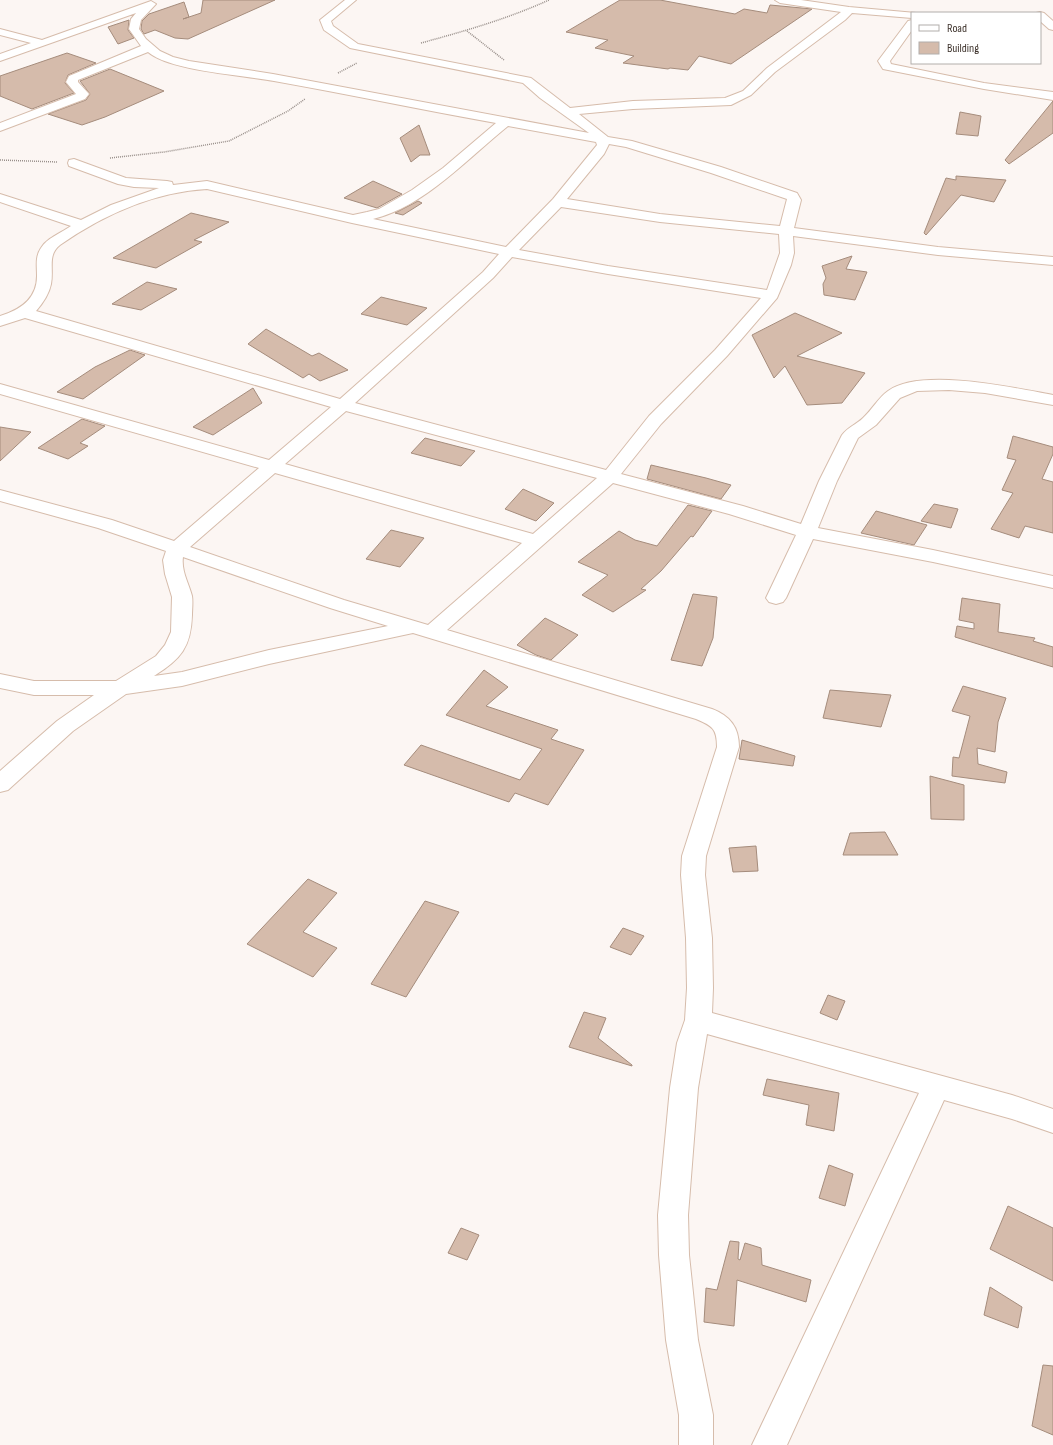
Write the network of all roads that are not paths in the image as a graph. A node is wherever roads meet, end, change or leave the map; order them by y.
1 (164, 0) edge
2 (350, 0) edge
3 (780, 0) edge
4 (151, 4) junction
5 (849, 10) junction
6 (911, 15) edge
7 (1041, 15) edge
8 (911, 24) edge
9 (1041, 25) edge
10 (1053, 27) edge
11 (0, 32) edge
12 (42, 43) junction
13 (149, 47) junction
14 (0, 58) edge
15 (1053, 96) edge
16 (568, 112) junction
17 (505, 122) junction
18 (0, 128) edge
19 (603, 140) junction
20 (74, 163) road end
21 (186, 186) junction
22 (0, 198) edge
23 (558, 202) junction
24 (352, 219) junction
25 (81, 224) junction
26 (786, 231) junction
27 (509, 252) junction
28 (1053, 261) edge
29 (772, 295) junction
30 (25, 313) junction
31 (0, 321) edge
32 (0, 389) edge
33 (1053, 400) edge
34 (343, 405) junction
35 (271, 466) junction
36 (610, 476) junction
37 (0, 495) edge
38 (807, 532) junction
39 (537, 541) junction
40 (176, 549) junction
41 (1053, 582) edge
42 (776, 598) dead end
43 (423, 630) junction
44 (0, 681) edge
45 (121, 688) junction
46 (0, 784) edge
47 (698, 1020) junction
48 (936, 1087) junction
49 (1053, 1121) edge
50 (696, 1445) edge
51 (769, 1445) edge

1 - 4 street
2 - 16 street
3 - 5 street
4 - 12 street
4 - 13 street
5 - 6 street
5 - 16 street
7 - 10 street
8 - 15 street
9 - 10 street
11 - 12 street
12 - 14 street
13 - 17 street
13 - 18 street
16 - 19 street
17 - 19 street
17 - 24 street
19 - 23 street
19 - 26 street
20 - 21 street
21 - 24 street
21 - 25 street
22 - 25 street
23 - 26 street
23 - 27 street
24 - 27 street
25 - 30 street
26 - 28 street
26 - 29 street
27 - 29 street
27 - 34 street
29 - 36 street
30 - 31 street
30 - 34 street
32 - 35 street
33 - 38 street
34 - 35 street
34 - 36 street
35 - 39 street
35 - 40 street
36 - 38 street
36 - 39 street
37 - 40 street
38 - 41 street
38 - 42 street
39 - 43 street
40 - 43 street
40 - 45 street
43 - 45 street
43 - 47 street
44 - 45 street
45 - 46 street
47 - 48 street
47 - 50 street
48 - 49 street
48 - 51 street

